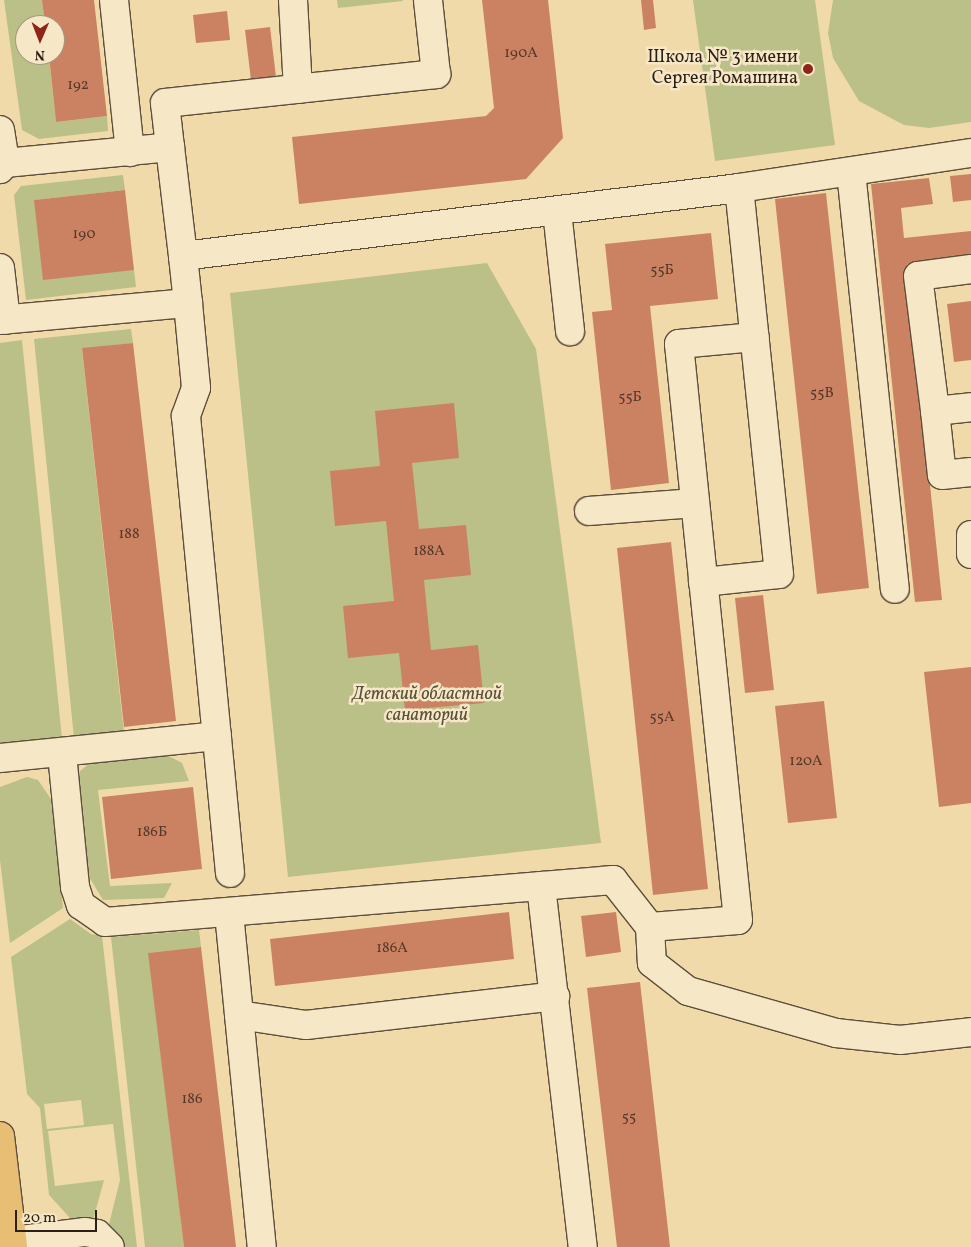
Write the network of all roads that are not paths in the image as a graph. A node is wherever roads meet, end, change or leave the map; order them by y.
1 (114, 0) edge
2 (293, 0) edge
3 (428, 0) edge
4 (298, 89) junction
5 (0, 130) edge
6 (170, 147) junction
7 (130, 152) junction
8 (971, 153) edge
9 (3, 166) edge
10 (851, 172) junction
11 (739, 188) junction
12 (557, 211) junction
13 (183, 256) junction
14 (0, 268) edge
15 (971, 269) edge
16 (188, 303) junction
17 (3, 320) edge
18 (570, 331) dead end
19 (754, 337) junction
20 (971, 407) edge
21 (934, 411) junction
22 (971, 472) edge
23 (695, 503) junction
24 (589, 511) dead end
25 (971, 535) edge
26 (971, 554) edge
27 (703, 582) junction
28 (895, 589) dead end
29 (217, 736) junction
30 (62, 754) junction
31 (0, 758) edge
32 (230, 873) dead end
33 (541, 886) junction
34 (228, 913) junction
35 (650, 928) junction
36 (555, 996) junction
37 (239, 1015) junction
38 (971, 1032) edge
39 (0, 1136) edge
40 (13, 1244) edge
41 (110, 1247) edge
42 (262, 1247) edge
43 (583, 1247) edge

1 - 7 lane
2 - 4 lane
3 - 4 lane
4 - 6 lane
5 - 9 lane
6 - 7 lane
6 - 13 lane
7 - 9 lane
8 - 10 lane
10 - 11 lane
10 - 28 lane
11 - 12 lane
11 - 19 lane
12 - 13 lane
12 - 18 lane
13 - 16 lane
14 - 17 lane
15 - 21 lane
16 - 17 lane
16 - 29 lane
19 - 23 lane
19 - 27 lane
20 - 21 lane
21 - 22 lane
23 - 24 lane
23 - 27 lane
25 - 26 lane
27 - 35 lane
29 - 30 lane
29 - 32 lane
30 - 31 lane
30 - 34 lane
33 - 34 lane
33 - 35 lane
33 - 36 lane
34 - 37 lane
35 - 38 lane
36 - 37 lane
36 - 43 lane
37 - 42 lane
39 - 40 main road
40 - 41 lane

